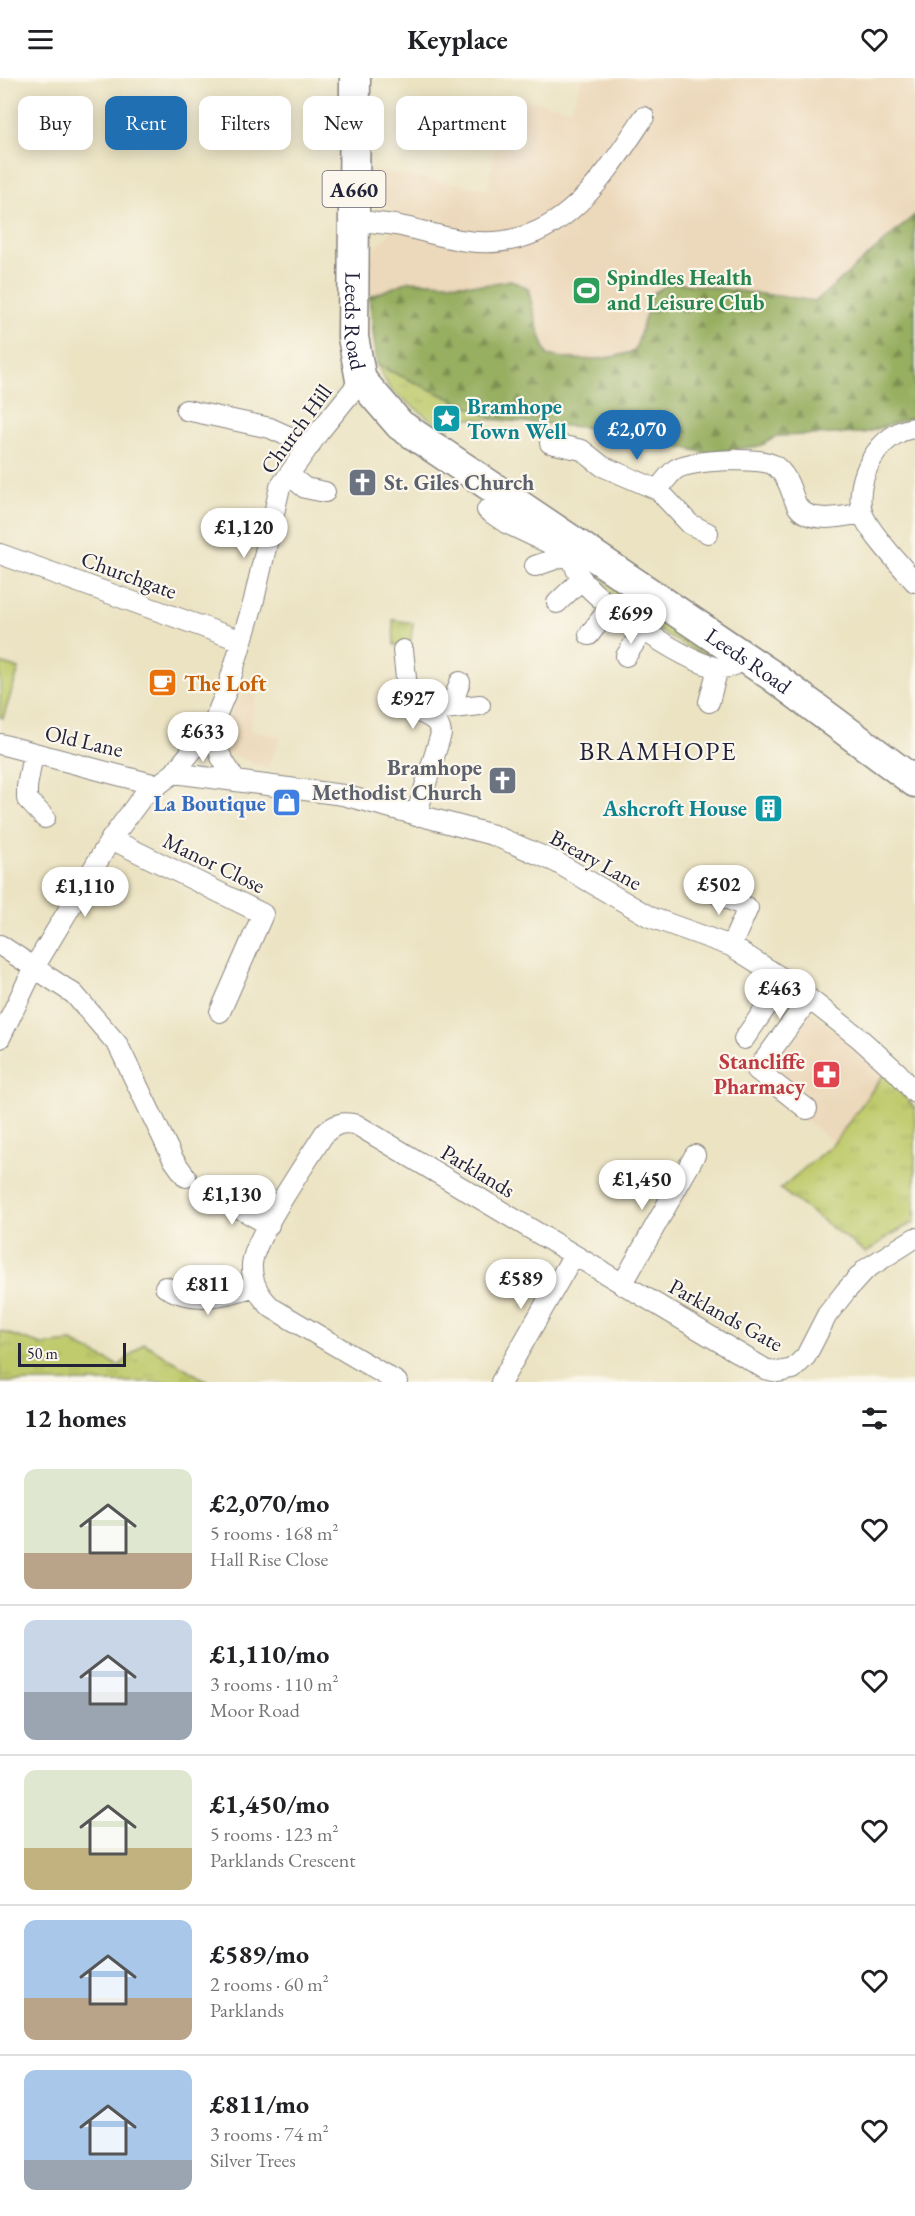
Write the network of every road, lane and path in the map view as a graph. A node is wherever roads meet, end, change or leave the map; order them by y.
1 (360, 83) edge
2 (644, 117) dead end
3 (354, 220) junction
4 (361, 380) junction
5 (186, 410) dead end
6 (915, 428) edge
7 (550, 443) dead end
8 (310, 446) junction
9 (289, 475) junction
10 (658, 490) junction
11 (325, 492) dead end
12 (487, 510) dead end
13 (862, 513) junction
14 (708, 533) dead end
15 (570, 549) junction
16 (0, 554) edge
17 (535, 566) dead end
18 (582, 579) junction
19 (915, 582) edge
20 (557, 603) dead end
21 (610, 606) junction
22 (643, 630) junction
23 (589, 635) dead end
24 (242, 641) junction
25 (403, 650) dead end
26 (626, 656) dead end
27 (746, 658) junction
28 (718, 668) junction
29 (460, 682) dead end
30 (709, 702) dead end
31 (480, 705) dead end
32 (439, 714) junction
33 (212, 726) junction
34 (0, 744) edge
35 (33, 753) junction
36 (174, 773) junction
37 (235, 780) junction
38 (915, 782) edge
39 (156, 785) junction
40 (416, 816) junction
41 (45, 818) dead end
42 (111, 839) junction
43 (703, 887) dead end
44 (0, 945) edge
45 (731, 946) junction
46 (35, 966) junction
47 (786, 980) junction
48 (809, 999) junction
49 (220, 1012) dead end
50 (0, 1038) edge
51 (744, 1039) dead end
52 (915, 1093) edge
53 (807, 1109) dead end
54 (695, 1155) dead end
55 (186, 1177) dead end
56 (214, 1194) dead end
57 (269, 1225) junction
58 (915, 1238) edge
59 (573, 1256) junction
60 (622, 1285) junction
61 (256, 1286) junction
62 (165, 1287) dead end
63 (397, 1382) edge
64 (501, 1382) edge

1 - 3 highway, Leeds Road / A660
2 - 3 street
3 - 4 highway, Leeds Road / A660
4 - 8 street, Church Hill
4 - 15 highway, Leeds Road
5 - 8 street
6 - 13 street
7 - 10 street
8 - 9 street, Church Hill
9 - 11 street
9 - 24 street, Church Hill
10 - 13 street
10 - 14 street
12 - 15 street
13 - 19 street
15 - 17 street
15 - 18 street
15 - 27 highway, Leeds Road
16 - 24 street, Churchgate
18 - 20 street
18 - 21 street
21 - 22 street
21 - 23 street
22 - 26 street
22 - 28 street
24 - 33 street, Church Hill
25 - 32 street
27 - 28 street
27 - 38 highway, Leeds Road
28 - 30 street
29 - 32 street
31 - 32 street
32 - 40 street
33 - 36 street, Church Hill
33 - 37 street
34 - 35 street, Old Lane
35 - 39 street, Old Lane
35 - 41 street
36 - 37 street, Breary Lane
36 - 39 street, Church Hill
37 - 40 street, Breary Lane
39 - 42 street, Church Hill
40 - 45 street, Breary Lane
42 - 46 street, Church Hill
42 - 49 street, Manor Close
43 - 45 street
44 - 46 street
45 - 47 street, Breary Lane
46 - 50 street, Church Hill
46 - 55 street
47 - 48 street, Breary Lane
47 - 51 street
48 - 52 street, Breary Lane
48 - 53 street
54 - 60 street
56 - 57 street
57 - 59 street, Parklands
57 - 61 street, Parklands
58 - 60 street, Parklands Gate
59 - 60 street, Parklands Gate
59 - 64 street
61 - 62 street
61 - 63 street

